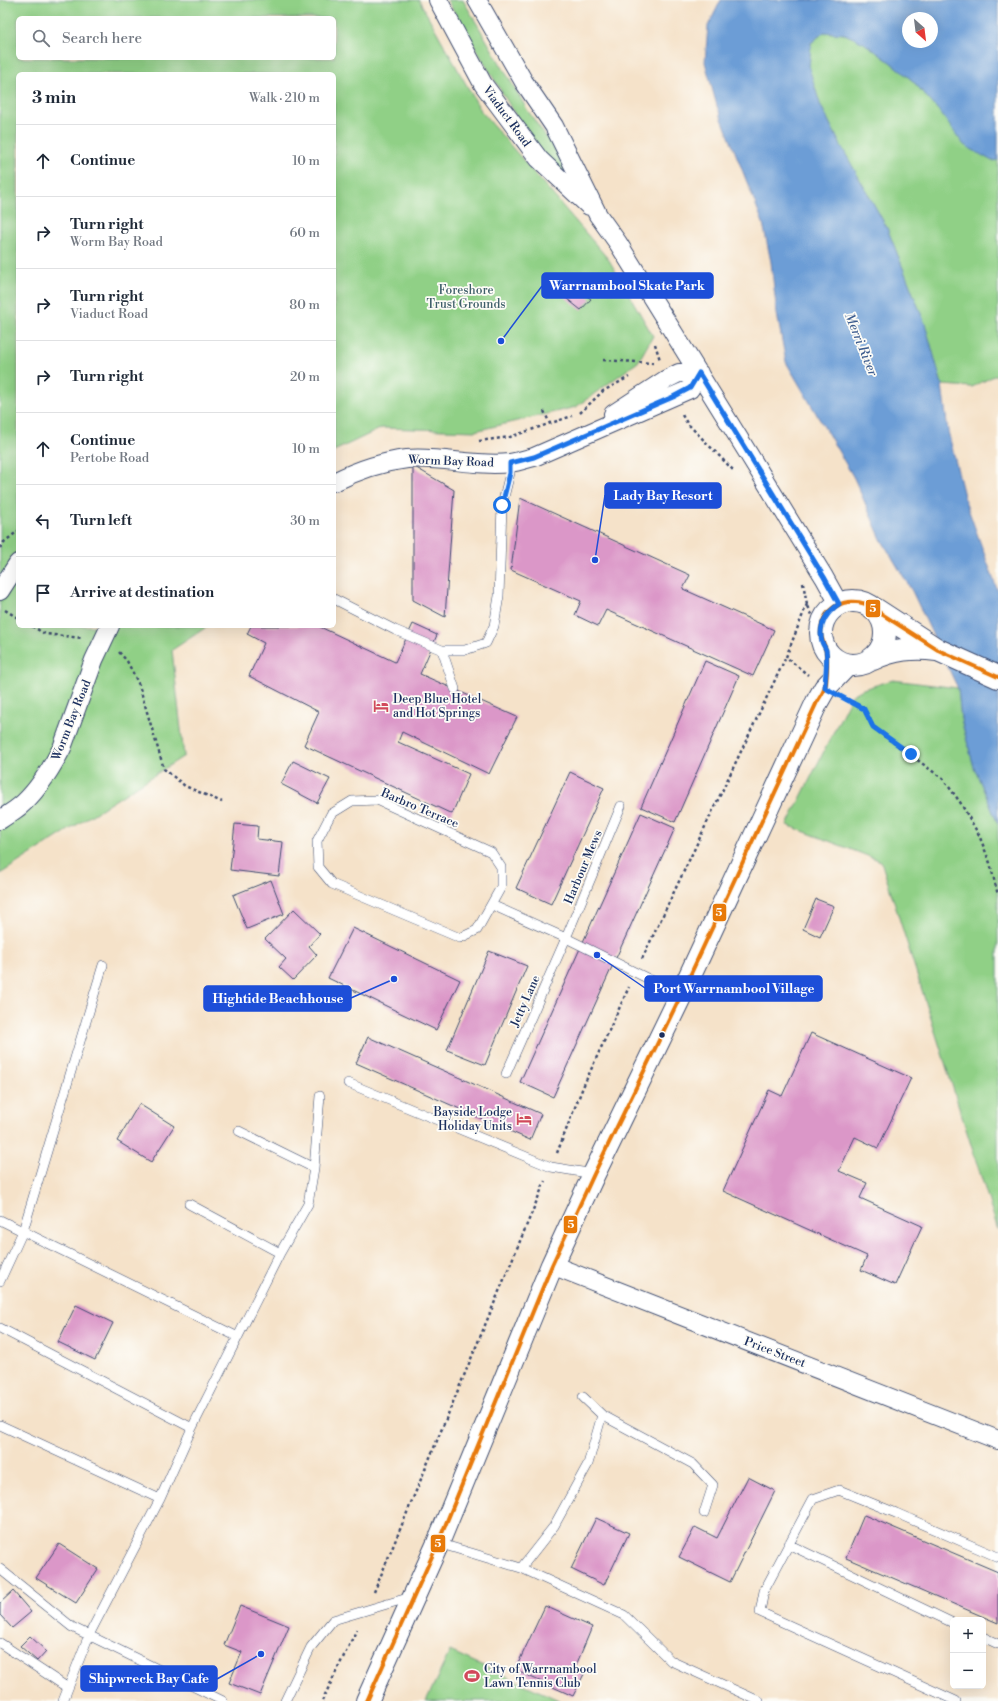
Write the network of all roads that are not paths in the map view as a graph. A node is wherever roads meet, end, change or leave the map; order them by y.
1 (438, 0) edge
2 (477, 0) edge
3 (598, 215) junction
4 (699, 373) junction
5 (590, 432) junction
6 (510, 463) junction
7 (336, 481) edge
8 (16, 565) edge
9 (0, 591) edge
10 (336, 600) edge
11 (839, 604) junction
12 (870, 606) junction
13 (106, 633) edge
14 (823, 642) junction
15 (442, 650) junction
16 (938, 650) junction
17 (872, 659) junction
18 (847, 665) junction
19 (998, 677) edge
20 (825, 688) junction
21 (455, 690) dead end
22 (621, 806) dead end
23 (0, 820) edge
24 (492, 905) junction
25 (566, 938) junction
26 (103, 965) dead end
27 (681, 995) junction
28 (506, 1074) dead end
29 (348, 1083) dead end
30 (320, 1096) dead end
31 (239, 1131) dead end
32 (314, 1168) junction
33 (594, 1174) junction
34 (190, 1204) dead end
35 (0, 1220) edge
36 (23, 1231) junction
37 (280, 1253) junction
38 (552, 1265) junction
39 (0, 1281) edge
40 (0, 1328) edge
41 (238, 1337) junction
42 (583, 1397) dead end
43 (602, 1415) junction
44 (0, 1425) edge
45 (192, 1428) junction
46 (998, 1440) edge
47 (160, 1499) junction
48 (704, 1513) dead end
49 (438, 1543) junction
50 (788, 1544) junction
51 (998, 1557) edge
52 (521, 1568) junction
53 (0, 1569) edge
54 (414, 1597) junction
55 (950, 1622) edge
56 (89, 1635) junction
57 (986, 1638) edge
58 (0, 1643) edge
59 (998, 1644) edge
60 (68, 1688) junction
61 (63, 1701) edge
62 (222, 1701) edge
63 (285, 1701) edge
64 (367, 1701) edge
65 (759, 1701) edge
66 (956, 1701) edge

1 - 3 street, Viaduct Road
2 - 3 street, Viaduct Road
3 - 4 street, Viaduct Road
4 - 5 street, Worm Bay Road
4 - 5 street, Worm Bay Road
4 - 11 street, Viaduct Road
5 - 6 street, Worm Bay Road
6 - 7 street, Worm Bay Road
6 - 15 lane
8 - 9 street
10 - 15 lane
11 - 12 street
11 - 14 street
12 - 16 street
12 - 17 street
13 - 23 street, Worm Bay Road
14 - 18 street
14 - 20 street
15 - 21 lane
16 - 17 street
16 - 19 street
17 - 18 street
18 - 20 street
20 - 27 street
22 - 25 lane, Harbour Mews
24 - 24 lane, Barbro Terrace
24 - 25 lane
25 - 27 lane
25 - 28 lane, Jetty Lane
26 - 36 lane
27 - 33 street
29 - 33 lane
30 - 32 lane
31 - 32 lane
32 - 37 lane
33 - 38 street
34 - 37 lane
35 - 36 lane
36 - 39 lane
36 - 41 lane
37 - 41 lane
38 - 46 street, Price Street
38 - 49 street
40 - 45 lane
41 - 45 lane
42 - 43 lane
43 - 48 lane
43 - 52 lane
44 - 47 lane
45 - 47 lane
47 - 56 lane
49 - 52 lane
49 - 54 street
50 - 51 lane
50 - 55 lane
50 - 66 lane
52 - 65 lane
53 - 56 lane
54 - 63 lane
54 - 64 street
56 - 60 lane
56 - 62 lane
57 - 59 lane
58 - 60 lane
60 - 61 lane

